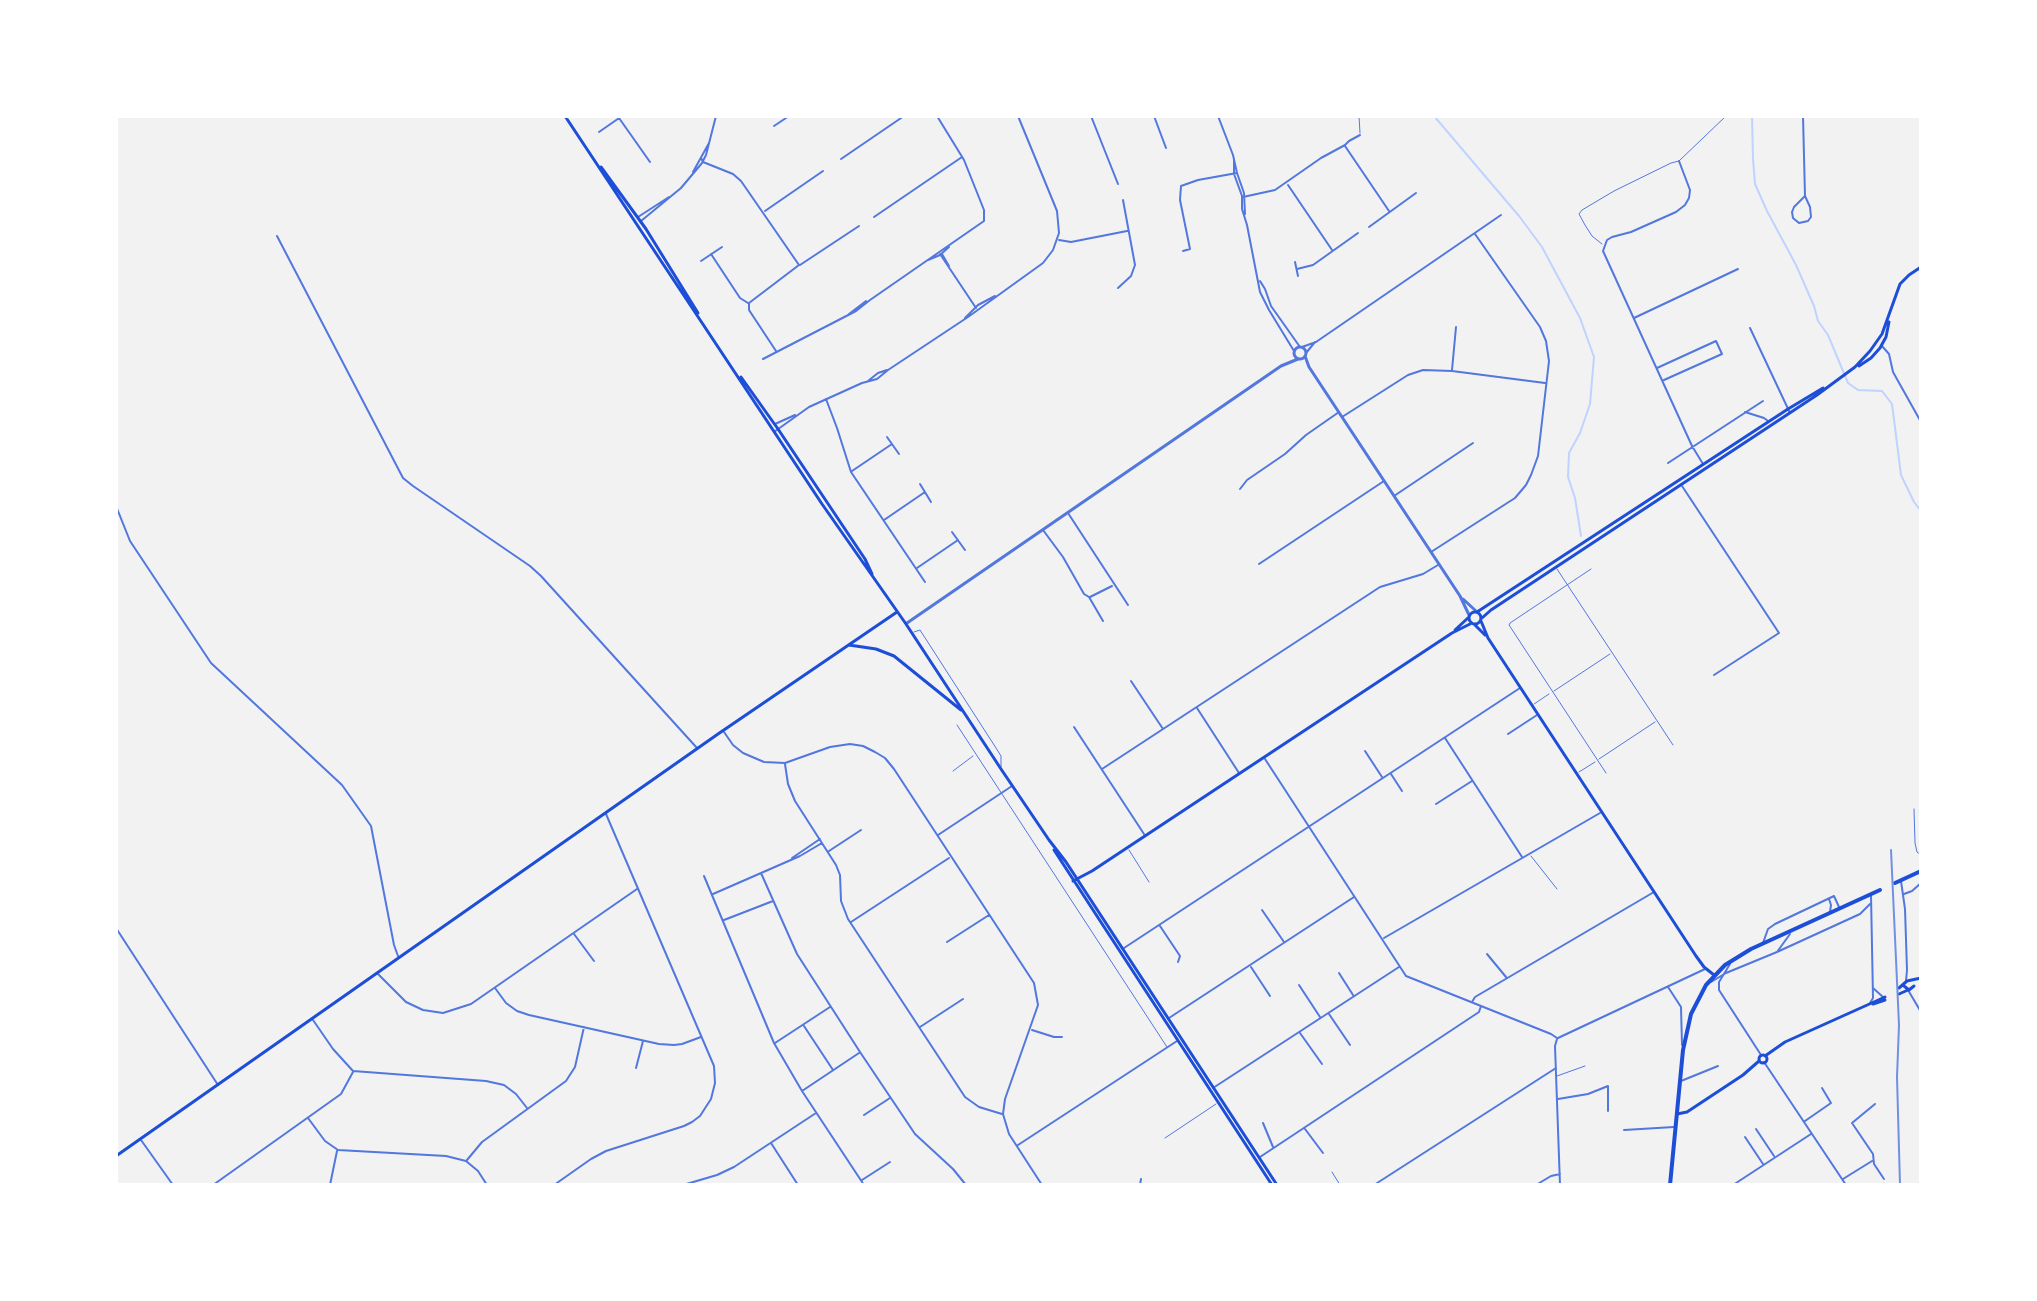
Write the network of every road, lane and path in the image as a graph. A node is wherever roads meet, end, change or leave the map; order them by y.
1 (565, 116) edge
2 (716, 116) edge
3 (778, 116) edge
4 (789, 116) edge
5 (904, 116) edge
6 (937, 116) edge
7 (1018, 116) edge
8 (1091, 116) edge
9 (1154, 116) edge
10 (1218, 116) edge
11 (1359, 116) edge
12 (1726, 116) edge
13 (1803, 116) edge
14 (621, 117) edge
15 (781, 122) junction
16 (774, 126) dead end
17 (599, 132) dead end
18 (1360, 135) joint
19 (852, 142) dead end
20 (1164, 142) junction
21 (1158, 145) dead end
22 (1345, 145) junction
23 (857, 148) junction
24 (1166, 148) dead end
25 (644, 154) junction
26 (962, 157) junction
27 (638, 158) dead end
28 (703, 159) junction
29 (841, 159) dead end
30 (1679, 161) junction
31 (650, 162) dead end
32 (1112, 168) junction
33 (1105, 170) dead end
34 (823, 171) dead end
35 (805, 174) dead end
36 (1235, 174) junction
37 (809, 180) junction
38 (1286, 183) junction
39 (1118, 184) dead end
40 (1416, 193) dead end
41 (1805, 196) junction
42 (1244, 197) junction
43 (1123, 200) dead end
44 (1389, 211) junction
45 (762, 212) junction
46 (1501, 215) dead end
47 (874, 217) dead end
48 (637, 221) junction
49 (859, 226) dead end
50 (1369, 227) dead end
51 (1129, 230) junction
52 (1358, 233) dead end
53 (1475, 234) junction
54 (277, 236) dead end
55 (1058, 239) junction
56 (1604, 246) junction
57 (722, 247) dead end
58 (1198, 248) dead end
59 (1190, 249) junction
60 (1332, 250) junction
61 (1183, 251) dead end
62 (711, 254) junction
63 (941, 254) junction
64 (701, 261) dead end
65 (1295, 262) dead end
66 (799, 265) junction
67 (1921, 267) edge
68 (1297, 269) junction
69 (1738, 269) dead end
70 (1298, 276) dead end
71 (1259, 280) junction
72 (1125, 281) junction
73 (1129, 286) dead end
74 (1118, 288) dead end
75 (749, 303) junction
76 (977, 307) junction
77 (1890, 316) junction
78 (1633, 319) junction
79 (1456, 327) dead end
80 (1750, 328) dead end
81 (1316, 342) junction
82 (1877, 342) junction
83 (1882, 345) junction
84 (1301, 347) junction
85 (777, 352) junction
86 (1294, 352) junction
87 (1306, 355) junction
88 (763, 359) dead end
89 (1299, 359) junction
90 (1281, 366) junction
91 (1309, 367) junction
92 (1656, 369) junction
93 (1852, 369) junction
94 (1452, 371) junction
95 (1662, 381) junction
96 (1546, 383) junction
97 (826, 399) junction
98 (1763, 401) dead end
99 (1789, 411) junction
100 (1339, 412) junction
101 (1745, 412) junction
102 (797, 415) junction
103 (1342, 417) junction
104 (1921, 422) edge
105 (1770, 423) junction
106 (772, 425) junction
107 (776, 430) junction
108 (887, 437) dead end
109 (1473, 443) dead end
110 (892, 444) junction
111 (1692, 446) junction
112 (899, 454) dead end
113 (1668, 463) dead end
114 (1704, 466) junction
115 (851, 472) junction
116 (1384, 481) junction
117 (1680, 483) junction
118 (920, 484) dead end
119 (1240, 489) dead end
120 (925, 492) junction
121 (1394, 496) junction
122 (931, 502) dead end
123 (116, 506) edge
124 (1067, 512) junction
125 (883, 521) junction
126 (1042, 529) junction
127 (952, 532) dead end
128 (958, 540) junction
129 (965, 550) dead end
130 (1431, 552) junction
131 (1259, 564) dead end
132 (1439, 564) junction
133 (1555, 567) junction
134 (916, 569) junction
135 (1591, 569) dead end
136 (925, 582) dead end
137 (1113, 585) junction
138 (1567, 585) junction
139 (1460, 596) junction
140 (1089, 597) junction
141 (1128, 605) dead end
142 (897, 612) junction
143 (1476, 612) junction
144 (1469, 616) junction
145 (1481, 620) junction
146 (1103, 621) dead end
147 (906, 624) junction
148 (1473, 624) junction
149 (912, 633) junction
150 (1452, 633) junction
151 (1488, 638) junction
152 (848, 645) junction
153 (1612, 653) junction
154 (1714, 675) dead end
155 (1131, 681) dead end
156 (1521, 687) junction
157 (1552, 692) junction
158 (1532, 705) junction
159 (1196, 707) junction
160 (964, 713) junction
161 (1538, 714) junction
162 (1657, 721) junction
163 (957, 725) dead end
164 (1074, 727) dead end
165 (1163, 729) junction
166 (723, 731) junction
167 (1508, 734) dead end
168 (1445, 737) junction
169 (1673, 745) dead end
170 (698, 749) junction
171 (1365, 751) dead end
172 (976, 755) junction
173 (1264, 757) junction
174 (1597, 760) junction
175 (785, 763) junction
176 (1001, 769) junction
177 (1102, 769) junction
178 (953, 771) dead end
179 (1239, 773) junction
180 (1390, 773) junction
181 (1606, 773) dead end
182 (1577, 774) junction
183 (1383, 778) junction
184 (1473, 780) junction
185 (1012, 786) junction
186 (1402, 791) dead end
187 (1001, 793) junction
188 (1436, 804) dead end
189 (1914, 809) dead end
190 (1602, 812) junction
191 (605, 813) junction
192 (1310, 826) junction
193 (861, 830) dead end
194 (937, 835) junction
195 (1145, 835) junction
196 (821, 841) junction
197 (1127, 847) junction
198 (828, 852) junction
199 (1530, 854) junction
200 (1921, 855) edge
201 (951, 857) junction
202 (1523, 858) junction
203 (1921, 871) edge
204 (761, 873) junction
205 (704, 876) dead end
206 (1901, 880) junction
207 (1076, 881) junction
208 (1149, 882) dead end
209 (1895, 883) dead end
210 (1921, 883) edge
211 (637, 888) junction
212 (1557, 889) dead end
213 (1880, 890) dead end
214 (1654, 892) junction
215 (712, 894) junction
216 (1871, 894) junction
217 (1903, 894) junction
218 (1355, 896) junction
219 (1829, 899) junction
220 (773, 901) junction
221 (1870, 904) junction
222 (1840, 908) junction
223 (1262, 910) dead end
224 (1829, 913) junction
225 (989, 915) junction
226 (723, 921) junction
227 (850, 922) junction
228 (1159, 925) junction
229 (116, 928) edge
230 (1793, 930) junction
231 (573, 933) junction
232 (1383, 939) junction
233 (947, 942) dead end
234 (1284, 943) junction
235 (1763, 943) junction
236 (1121, 950) junction
237 (1777, 952) junction
238 (1487, 954) dead end
239 (399, 958) junction
240 (1733, 960) junction
241 (594, 961) dead end
242 (1178, 962) dead end
243 (1249, 965) junction
244 (1400, 966) junction
245 (1706, 969) junction
246 (378, 973) junction
247 (1339, 973) dead end
248 (1724, 974) junction
249 (1714, 975) junction
250 (1507, 978) junction
251 (1921, 979) edge
252 (1906, 982) junction
253 (1299, 985) dead end
254 (1706, 985) junction
255 (494, 987) junction
256 (1668, 987) junction
257 (1873, 987) junction
258 (1911, 988) junction
259 (1270, 996) dead end
260 (1354, 996) junction
261 (1884, 998) joint
262 (963, 999) dead end
263 (1472, 1003) junction
264 (1869, 1004) junction
265 (1481, 1006) junction
266 (831, 1007) junction
267 (1921, 1012) edge
268 (1329, 1013) junction
269 (1321, 1018) junction
270 (312, 1019) junction
271 (1166, 1020) junction
272 (803, 1025) junction
273 (584, 1027) junction
274 (919, 1028) junction
275 (1031, 1030) junction
276 (1300, 1032) junction
277 (701, 1037) junction
278 (1062, 1037) dead end
279 (1557, 1038) junction
280 (643, 1040) junction
281 (1179, 1040) junction
282 (774, 1043) junction
283 (1350, 1045) dead end
284 (1167, 1047) junction
285 (1683, 1050) junction
286 (860, 1052) junction
287 (1763, 1055) junction
288 (1762, 1062) junction
289 (1322, 1064) dead end
290 (1585, 1066) dead end
291 (1718, 1066) dead end
292 (636, 1068) dead end
293 (1556, 1068) junction
294 (833, 1070) junction
295 (353, 1071) junction
296 (1556, 1077) junction
297 (1680, 1082) junction
298 (218, 1085) junction
299 (1822, 1088) dead end
300 (1212, 1089) junction
301 (802, 1091) junction
302 (891, 1097) junction
303 (1557, 1100) junction
304 (1220, 1102) junction
305 (1875, 1104) dead end
306 (527, 1108) junction
307 (1608, 1111) dead end
308 (817, 1112) junction
309 (1003, 1114) junction
310 (1677, 1114) junction
311 (864, 1115) dead end
312 (308, 1118) junction
313 (1804, 1121) junction
314 (1263, 1123) dead end
315 (1675, 1127) junction
316 (1305, 1128) junction
317 (1756, 1129) dead end
318 (1624, 1130) dead end
319 (1812, 1133) junction
320 (1745, 1137) dead end
321 (1165, 1138) dead end
322 (140, 1139) junction
323 (771, 1143) junction
324 (1017, 1146) junction
325 (1274, 1148) junction
326 (338, 1150) junction
327 (1323, 1153) dead end
328 (116, 1156) edge
329 (1775, 1157) junction
330 (1257, 1159) junction
331 (1873, 1160) junction
332 (466, 1161) junction
333 (890, 1162) dead end
334 (1763, 1165) junction
335 (1332, 1172) dead end
336 (1560, 1174) junction
337 (1141, 1179) dead end
338 (1884, 1179) dead end
339 (1842, 1180) junction
340 (861, 1181) junction
341 (173, 1185) edge
342 (213, 1185) edge
343 (330, 1185) edge
344 (487, 1185) edge
345 (554, 1185) edge
346 (683, 1185) edge
347 (798, 1185) edge
348 (864, 1185) edge
349 (966, 1185) edge
350 (1042, 1185) edge
351 (1140, 1185) edge
352 (1274, 1185) edge
353 (1340, 1185) edge
354 (1374, 1185) edge
355 (1536, 1185) edge
356 (1560, 1185) edge
357 (1670, 1185) edge
358 (1733, 1185) edge
359 (1846, 1185) edge

1 - 48 main road
2 - 28 street
3 - 15 street
4 - 15 street
5 - 23 street
6 - 26 street
7 - 55 street
8 - 32 street
9 - 20 street
10 - 36 street
11 - 18 lane
12 - 30 lane
13 - 41 street
14 - 17 street
14 - 25 street
15 - 16 street
18 - 22 street
19 - 23 street
20 - 21 street
20 - 24 street
22 - 38 street
22 - 44 street
23 - 29 street
25 - 27 street
25 - 31 street
26 - 47 street
26 - 63 street
28 - 45 street
28 - 48 street
30 - 56 street
30 - 56 lane
32 - 33 street
32 - 39 street
34 - 37 street
35 - 37 street
36 - 42 street
36 - 59 street
37 - 45 street
38 - 42 street
38 - 60 street
40 - 44 street
41 - 41 street
42 - 71 street
43 - 51 street
44 - 50 street
45 - 66 street
46 - 53 street
48 - 106 main road
49 - 66 street
51 - 55 street
51 - 72 street
52 - 60 street
53 - 81 street
53 - 96 street
54 - 170 street
55 - 76 street
56 - 78 street
57 - 62 street
58 - 59 street
59 - 61 street
60 - 68 street
62 - 64 street
62 - 75 street
63 - 76 street
63 - 85 street
65 - 68 street
66 - 75 street
67 - 77 main road
68 - 70 street
69 - 78 street
71 - 84 street
71 - 86 street
72 - 73 street
72 - 74 street
75 - 85 street
76 - 97 street
77 - 82 main road
77 - 83 main road
78 - 92 street
79 - 94 street
80 - 99 street
81 - 84 street
81 - 87 street
82 - 83 street
82 - 93 main road
83 - 93 main road
83 - 104 street
84 - 86 street
84 - 87 street
85 - 88 street
86 - 89 street
86 - 90 street
87 - 89 street
87 - 91 street
89 - 90 street
89 - 91 street
90 - 124 street
91 - 100 street
92 - 95 street
92 - 95 street
93 - 99 main road
94 - 96 street
94 - 103 street
95 - 111 street
96 - 130 street
97 - 102 street
97 - 115 street
98 - 101 street
99 - 105 main road
100 - 103 street
100 - 119 street
101 - 105 street
101 - 111 street
102 - 106 street
102 - 107 street
103 - 116 street
105 - 114 main road
106 - 107 main road
107 - 142 main road
108 - 110 street
109 - 121 street
110 - 112 street
110 - 115 street
111 - 113 street
111 - 114 street
114 - 117 main road
115 - 125 street
116 - 121 street
116 - 131 street
117 - 133 main road
117 - 143 main road
117 - 154 street
118 - 120 street
120 - 122 street
120 - 125 street
121 - 130 street
123 - 239 street
124 - 126 street
124 - 137 street
125 - 134 street
126 - 140 street
126 - 147 street
127 - 128 street
128 - 129 street
128 - 134 street
130 - 132 street
132 - 139 street
132 - 159 street
133 - 138 lane
133 - 145 main road
134 - 136 street
135 - 138 lane
137 - 140 street
137 - 141 street
138 - 153 lane
138 - 157 lane
139 - 143 street
139 - 144 street
140 - 146 street
142 - 147 main road
142 - 152 main road
143 - 144 main road
143 - 145 main road
144 - 148 main road
144 - 150 main road
145 - 148 main road
145 - 151 main road
147 - 149 main road
148 - 150 main road
148 - 151 main road
149 - 160 main road
149 - 176 lane
150 - 173 main road
151 - 156 main road
152 - 160 main road
152 - 166 main road
153 - 157 lane
153 - 162 lane
155 - 165 street
156 - 158 main road
156 - 168 street
157 - 158 lane
157 - 174 lane
158 - 161 main road
159 - 165 street
159 - 179 street
160 - 176 main road
161 - 167 street
161 - 182 main road
162 - 169 lane
162 - 174 lane
163 - 172 lane
164 - 177 street
165 - 177 street
166 - 170 main road
166 - 175 street
168 - 180 street
168 - 184 street
170 - 191 main road
171 - 183 street
172 - 178 lane
172 - 187 lane
173 - 179 main road
173 - 192 street
174 - 181 lane
174 - 182 lane
175 - 194 street
175 - 196 street
176 - 185 main road
177 - 195 street
179 - 195 main road
180 - 183 street
180 - 186 street
182 - 190 main road
183 - 192 street
184 - 188 street
184 - 202 street
185 - 187 street
185 - 207 main road
187 - 194 street
187 - 284 lane
189 - 200 lane
190 - 199 street
190 - 214 main road
191 - 211 street
191 - 239 main road
192 - 218 street
192 - 228 street
193 - 198 street
194 - 201 street
195 - 197 main road
196 - 198 street
196 - 204 street
197 - 207 main road
197 - 208 lane
198 - 227 street
199 - 202 street
199 - 212 lane
201 - 225 street
201 - 227 street
202 - 232 street
203 - 206 highway
204 - 215 street
204 - 220 street
205 - 215 street
206 - 209 highway
206 - 217 street
207 - 236 main road
210 - 217 street
211 - 231 street
211 - 277 street
213 - 216 highway
214 - 245 main road
214 - 250 street
215 - 226 street
216 - 221 street
216 - 222 highway
217 - 252 street
218 - 232 street
218 - 234 street
219 - 222 street
219 - 224 street
219 - 235 street
220 - 226 street
220 - 266 street
221 - 237 street
221 - 257 street
222 - 224 highway
223 - 234 street
224 - 230 highway
225 - 233 street
225 - 275 street
226 - 282 street
227 - 274 street
228 - 236 street
228 - 242 street
229 - 298 street
230 - 235 highway
230 - 237 street
231 - 241 street
231 - 255 street
232 - 244 street
234 - 243 street
235 - 240 highway
236 - 271 main road
237 - 248 street
238 - 250 street
239 - 246 main road
240 - 248 street
240 - 249 highway
243 - 259 street
243 - 271 street
244 - 260 street
244 - 263 street
245 - 249 main road
245 - 256 street
246 - 255 street
246 - 270 main road
247 - 260 street
248 - 254 street
248 - 287 street
249 - 254 highway
250 - 263 street
251 - 252 main road
251 - 258 main road
252 - 258 main road
252 - 258 main road
252 - 258 main road
253 - 269 street
254 - 285 highway
255 - 273 street
256 - 279 street
256 - 285 street
257 - 261 street
257 - 264 street
258 - 267 street
260 - 268 street
261 - 264 main road
262 - 274 street
263 - 265 street
264 - 287 main road
265 - 279 street
265 - 316 street
266 - 272 street
266 - 286 street
268 - 269 street
268 - 283 street
269 - 276 street
270 - 295 street
270 - 298 main road
271 - 281 main road
272 - 282 street
272 - 294 street
273 - 280 street
273 - 306 street
274 - 309 street
275 - 278 street
275 - 309 street
276 - 289 street
276 - 300 street
277 - 280 street
277 - 345 street
279 - 293 street
280 - 292 street
281 - 284 street
281 - 300 main road
282 - 301 street
284 - 324 street
285 - 297 highway
286 - 294 street
286 - 302 street
287 - 288 main road
288 - 310 main road
288 - 313 street
290 - 296 lane
291 - 297 street
293 - 296 street
293 - 354 street
294 - 301 street
295 - 306 street
295 - 312 street
296 - 303 street
297 - 310 highway
298 - 322 main road
299 - 313 street
300 - 304 main road
301 - 308 street
302 - 311 street
302 - 349 street
303 - 307 street
303 - 336 street
304 - 321 lane
304 - 330 main road
305 - 331 street
306 - 332 street
308 - 323 street
308 - 340 street
309 - 324 street
310 - 315 highway
312 - 326 street
312 - 342 street
313 - 319 street
314 - 325 street
315 - 318 street
315 - 357 highway
316 - 325 street
316 - 327 street
317 - 329 street
319 - 329 street
319 - 339 street
320 - 334 street
322 - 328 main road
322 - 341 street
323 - 346 street
323 - 347 street
324 - 350 street
325 - 330 street
326 - 332 street
326 - 343 street
329 - 334 street
330 - 352 main road
331 - 338 street
331 - 339 street
332 - 344 street
333 - 340 street
334 - 358 street
335 - 353 lane
336 - 355 street
336 - 356 street
337 - 351 street
339 - 359 street
340 - 348 street

